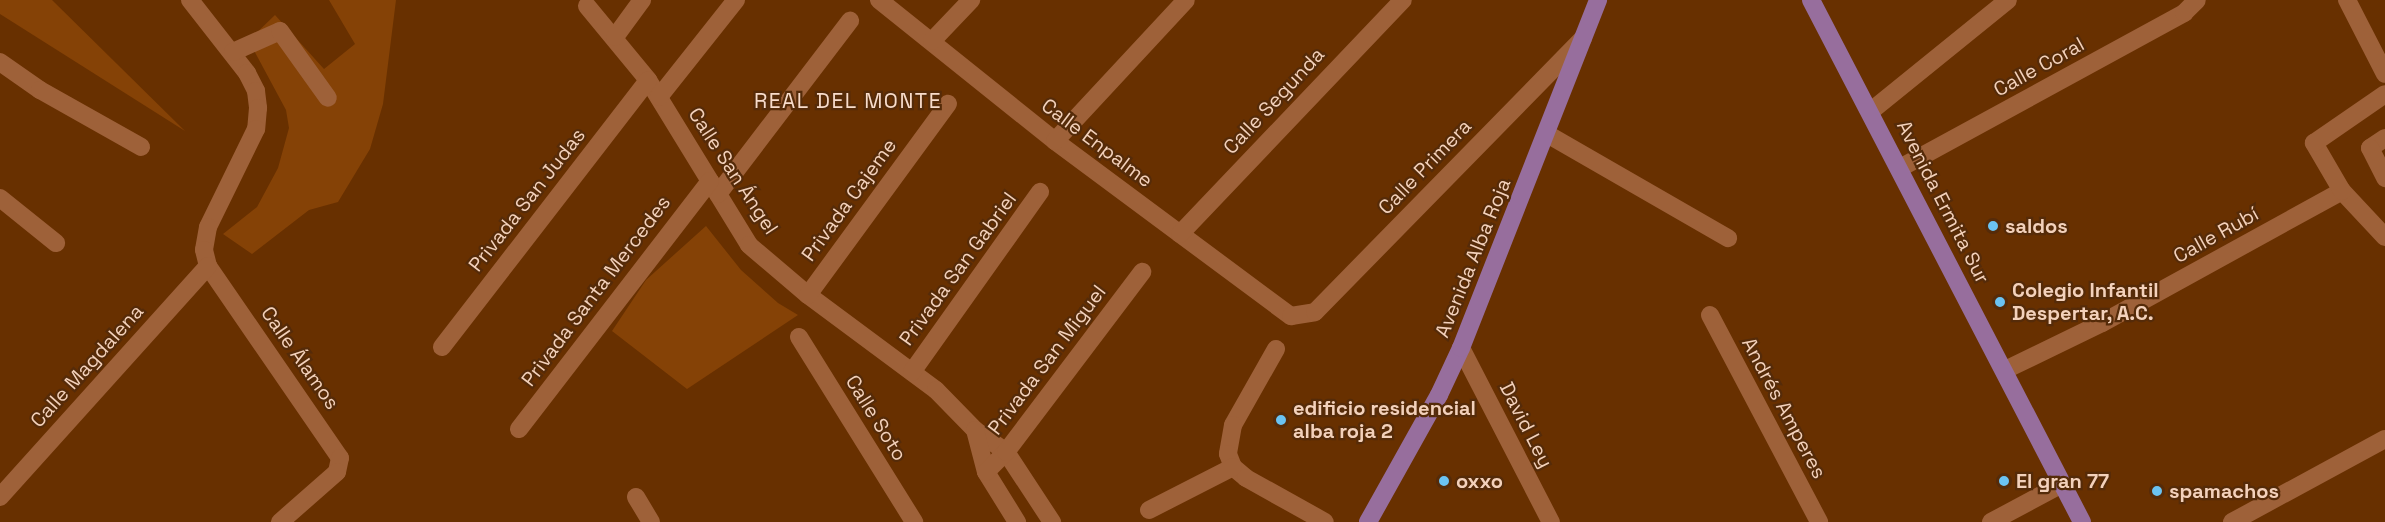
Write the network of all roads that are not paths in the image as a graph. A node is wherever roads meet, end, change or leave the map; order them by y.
1 (190, 0) edge
2 (642, 0) edge
3 (736, 0) edge
4 (879, 0) edge
5 (971, 0) edge
6 (1186, 0) edge
7 (1402, 0) edge
8 (1598, 0) edge
9 (1811, 0) edge
10 (2008, 0) edge
11 (2197, 0) edge
12 (2347, 0) edge
13 (586, 6) dead end
14 (850, 21) dead end
15 (1585, 36) junction
16 (615, 37) junction
17 (932, 41) junction
18 (233, 52) junction
19 (0, 62) edge
20 (2385, 74) edge
21 (648, 80) junction
22 (2385, 94) edge
23 (659, 97) junction
24 (328, 98) dead end
25 (948, 104) dead end
26 (1870, 111) junction
27 (1546, 134) junction
28 (2385, 138) edge
29 (1055, 141) junction
30 (141, 147) dead end
31 (1900, 168) junction
32 (2385, 178) edge
33 (714, 187) junction
34 (2342, 191) junction
35 (1040, 192) dead end
36 (0, 198) edge
37 (1180, 234) junction
38 (2385, 237) edge
39 (1728, 238) dead end
40 (56, 243) dead end
41 (208, 266) junction
42 (1142, 272) dead end
43 (808, 295) junction
44 (1710, 315) dead end
45 (1291, 316) joint
46 (799, 337) dead end
47 (442, 347) dead end
48 (1461, 348) junction
49 (1276, 349) dead end
50 (2005, 370) junction
51 (912, 372) junction
52 (519, 429) dead end
53 (975, 430) junction
54 (2385, 439) edge
55 (1006, 452) junction
56 (1233, 467) junction
57 (986, 472) junction
58 (2062, 484) junction
59 (0, 497) edge
60 (636, 497) dead end
61 (1149, 510) dead end
62 (280, 522) edge
63 (651, 522) edge
64 (914, 522) edge
65 (1017, 522) edge
66 (1052, 522) edge
67 (1325, 522) edge
68 (1368, 522) edge
69 (1551, 522) edge
70 (1819, 522) edge
71 (1990, 522) edge
72 (2082, 522) edge
73 (2232, 522) edge

1 - 18 street
2 - 16 street
3 - 23 street
4 - 17 street, Calle Enpalme
5 - 17 street
6 - 29 street
7 - 37 street, Calle Segunda
8 - 15 main road, Avenida Alba Roja
9 - 26 main road, Avenida Ermita Sur
10 - 26 street
11 - 31 street, Calle Coral
12 - 20 street
13 - 16 street, Calle San Ángel
14 - 33 street, Privada Santa Mercedes
15 - 27 main road, Avenida Alba Roja
15 - 45 street, Calle Primera
16 - 21 street, Calle San Ángel
17 - 29 street, Calle Enpalme
18 - 24 street
18 - 41 street
19 - 30 street
21 - 23 street, Calle San Ángel
21 - 47 street, Privada San Judas
22 - 34 street
23 - 33 street, Calle San Ángel
25 - 43 street, Privada Cajeme
26 - 31 main road, Avenida Ermita Sur
27 - 39 street
27 - 48 main road, Avenida Alba Roja
28 - 32 street
29 - 37 street, Calle Enpalme
31 - 50 main road, Avenida Ermita Sur
33 - 43 street, Calle San Ángel
33 - 52 street, Privada Santa Mercedes
34 - 38 street
34 - 50 street, Calle Rubí
35 - 51 street, Privada San Gabriel
36 - 40 street
37 - 45 street, Calle Enpalme
41 - 59 street, Calle Magdalena
41 - 62 street, Calle Álamos
42 - 55 street, Privada San Miguel
43 - 51 street, Calle San Ángel
44 - 70 street, Andrés Amperes
46 - 64 street, Calle Soto
48 - 68 main road, Avenida Alba Roja
48 - 69 street, David Ley
49 - 56 street
50 - 58 main road, Avenida Ermita Sur
51 - 53 street, Calle San Ángel
53 - 55 street, Calle San Ángel
53 - 57 street
54 - 73 street
55 - 57 street, Privada San Miguel
55 - 66 street, Calle San Ángel
56 - 61 street
56 - 67 street
57 - 65 street
58 - 71 street
58 - 72 main road, Avenida Ermita Sur
60 - 63 street

